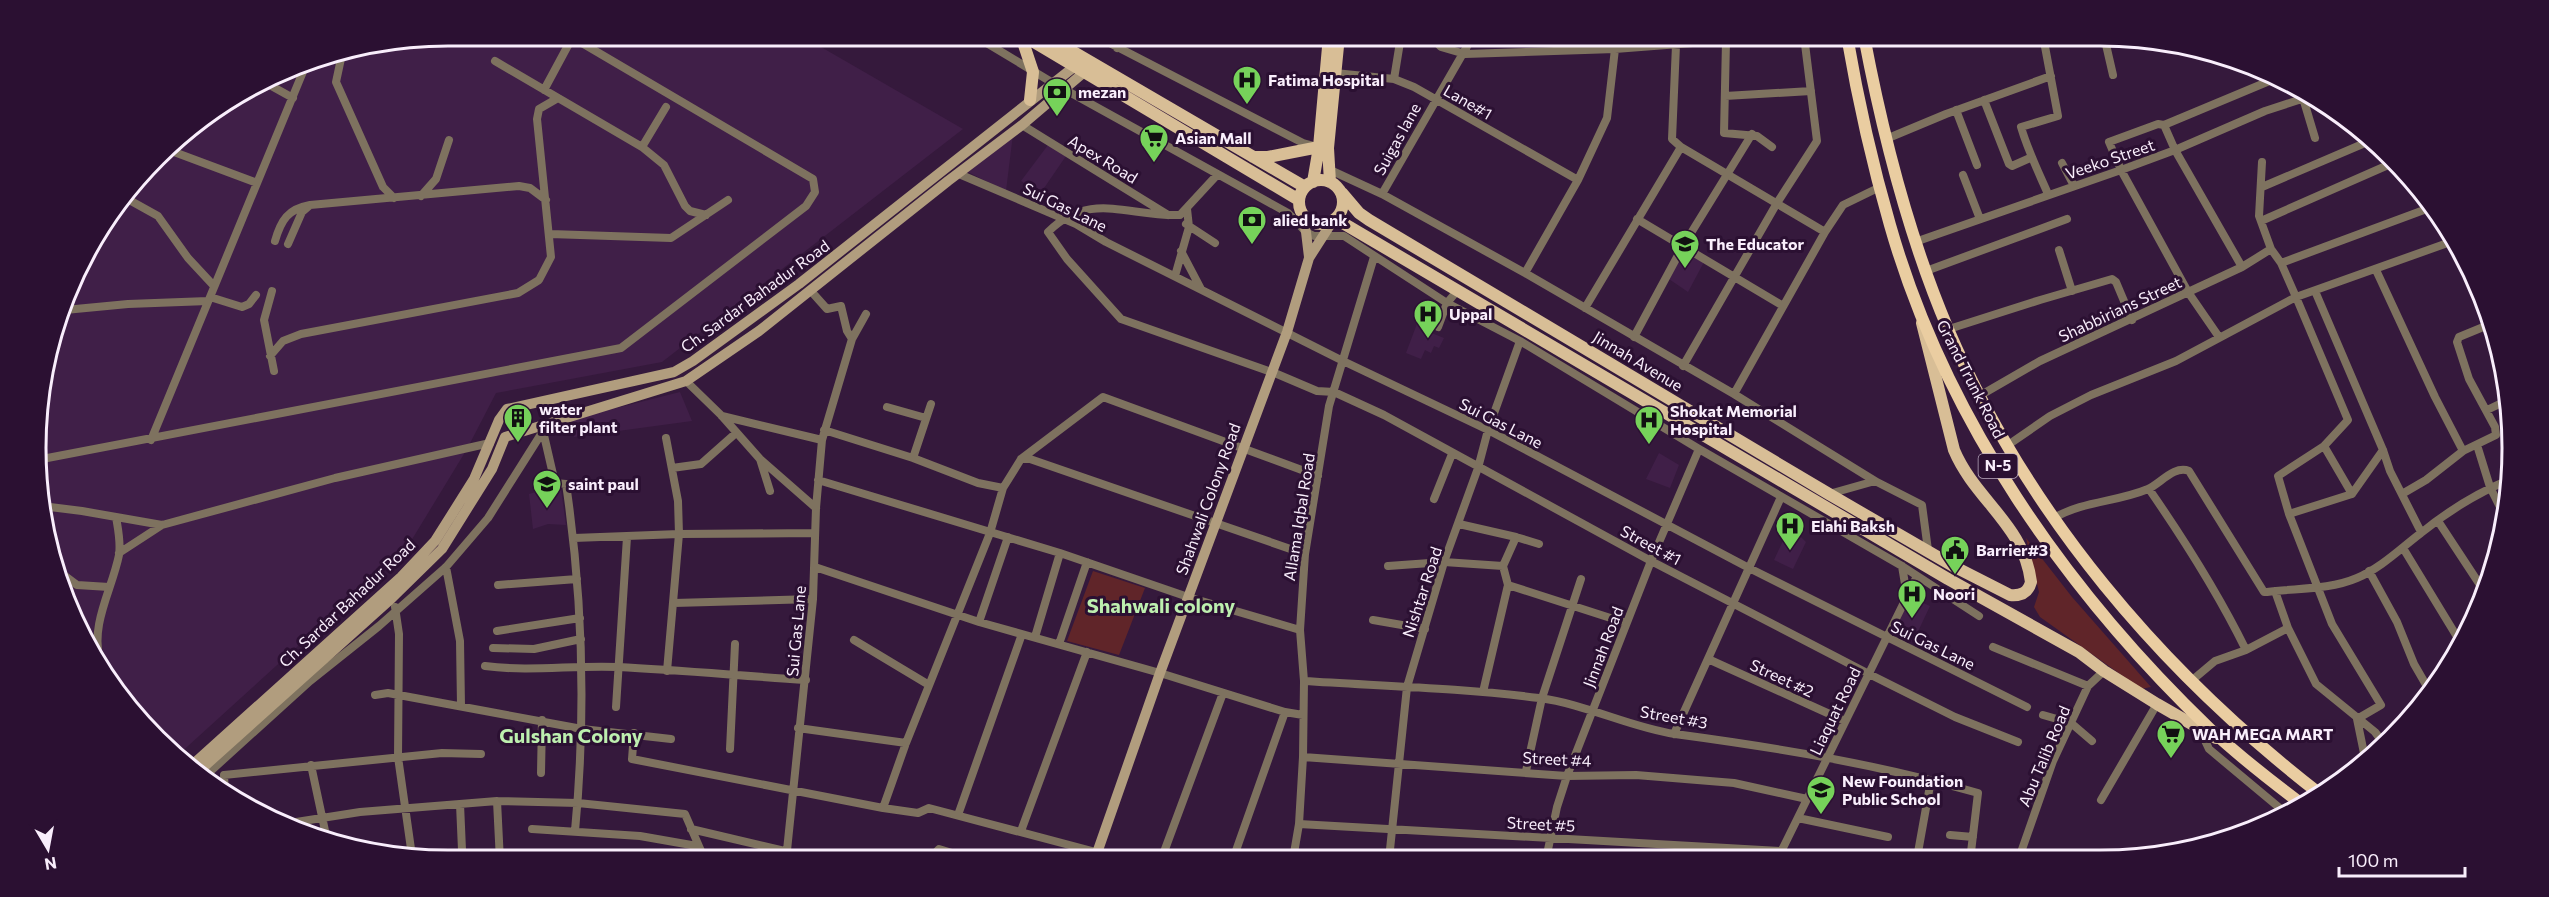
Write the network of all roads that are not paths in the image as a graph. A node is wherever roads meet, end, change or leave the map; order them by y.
1 (566, 46) edge
2 (586, 46) edge
3 (991, 46) edge
4 (1025, 46) edge
5 (1043, 46) edge
6 (1059, 46) edge
7 (1114, 46) edge
8 (1328, 46) edge
9 (1338, 46) edge
10 (1399, 46) edge
11 (1441, 46) edge
12 (1469, 46) edge
13 (1656, 46) edge
14 (1676, 46) edge
15 (1726, 46) edge
16 (1805, 46) edge
17 (1849, 46) edge
18 (1866, 46) edge
19 (2045, 46) edge
20 (2106, 46) edge
21 (1636, 47) joint
22 (1117, 48) joint
23 (1615, 49) junction
24 (1465, 54) junction
25 (495, 61) dead end
26 (339, 62) edge
27 (1084, 65) junction
28 (1033, 72) junction
29 (1335, 73) junction
30 (302, 74) edge
31 (2113, 75) dead end
32 (2051, 76) junction
33 (1394, 79) junction
34 (1053, 83) junction
35 (2266, 83) edge
36 (274, 87) edge
37 (1065, 88) junction
38 (544, 90) junction
39 (1811, 91) junction
40 (1725, 96) junction
41 (293, 98) junction
42 (558, 98) junction
43 (1436, 98) junction
44 (2300, 99) edge
45 (1030, 100) junction
46 (1984, 100) junction
47 (2308, 104) edge
48 (666, 107) dead end
49 (1956, 110) junction
50 (1022, 125) junction
51 (2164, 125) junction
52 (1752, 135) junction
53 (2315, 138) dead end
54 (449, 140) dead end
55 (1886, 140) junction
56 (2363, 144) edge
57 (642, 147) junction
58 (1319, 147) junction
59 (1680, 147) junction
60 (1772, 147) dead end
61 (2175, 150) junction
62 (176, 153) edge
63 (1252, 157) junction
64 (2030, 158) junction
65 (2262, 162) dead end
66 (2062, 163) dead end
67 (1977, 165) dead end
68 (2387, 166) edge
69 (2121, 170) junction
70 (958, 174) junction
71 (1726, 174) junction
72 (1217, 175) junction
73 (1964, 175) dead end
74 (945, 176) junction
75 (1329, 176) junction
76 (1578, 180) junction
77 (257, 183) junction
78 (1309, 184) junction
79 (2074, 186) junction
80 (1880, 187) junction
81 (2262, 187) junction
82 (1342, 193) junction
83 (1382, 194) junction
84 (2048, 194) junction
85 (421, 196) junction
86 (394, 198) junction
87 (546, 200) junction
88 (728, 200) dead end
89 (132, 202) edge
90 (1299, 203) junction
91 (1777, 203) junction
92 (310, 205) junction
93 (1187, 209) junction
94 (2424, 210) edge
95 (706, 215) junction
96 (1180, 215) junction
97 (1170, 216) junction
98 (1062, 218) junction
99 (1638, 219) junction
100 (1980, 219) junction
101 (2067, 219) dead end
102 (1334, 220) junction
103 (1908, 220) junction
104 (2261, 221) junction
105 (1890, 226) junction
106 (1189, 227) junction
107 (1306, 232) junction
108 (1825, 232) junction
109 (550, 234) junction
110 (1321, 236) junction
111 (275, 241) dead end
112 (1915, 242) junction
113 (1215, 243) dead end
114 (288, 244) dead end
115 (2446, 244) edge
116 (1683, 246) junction
117 (2271, 249) junction
118 (2059, 250) dead end
119 (1181, 251) junction
120 (1374, 257) junction
121 (1309, 258) junction
122 (2281, 263) junction
123 (2242, 267) junction
124 (2376, 270) junction
125 (1926, 271) junction
126 (1525, 273) junction
127 (1175, 276) junction
128 (1734, 276) junction
129 (214, 286) junction
130 (810, 290) junction
131 (1202, 290) junction
132 (272, 291) dead end
133 (1457, 291) junction
134 (2072, 291) junction
135 (2315, 291) junction
136 (2188, 292) junction
137 (256, 295) dead end
138 (2296, 297) junction
139 (209, 299) junction
140 (1448, 303) junction
141 (1783, 306) junction
142 (1585, 308) junction
143 (72, 309) edge
144 (1920, 313) junction
145 (866, 314) dead end
146 (2132, 320) junction
147 (1438, 327) dead end
148 (2484, 327) edge
149 (1948, 329) junction
150 (1287, 332) junction
151 (1634, 337) junction
152 (2219, 337) junction
153 (852, 339) junction
154 (1520, 341) junction
155 (270, 356) junction
156 (1343, 362) junction
157 (1683, 366) junction
158 (274, 371) dead end
159 (1272, 372) junction
160 (1601, 374) junction
161 (686, 381) junction
162 (1595, 386) junction
163 (1334, 392) junction
164 (1734, 394) junction
165 (1981, 395) junction
166 (931, 404) dead end
167 (2500, 404) edge
168 (887, 407) dead end
169 (2487, 410) junction
170 (722, 416) junction
171 (926, 418) junction
172 (543, 429) junction
173 (824, 430) junction
174 (1488, 430) junction
175 (736, 433) junction
176 (505, 437) junction
177 (666, 438) dead end
178 (151, 440) junction
179 (822, 440) junction
180 (490, 443) junction
181 (2008, 445) junction
182 (2477, 445) junction
183 (2324, 446) junction
184 (1242, 448) junction
185 (1699, 449) junction
186 (2383, 450) junction
187 (2463, 451) junction
188 (1452, 454) junction
189 (46, 458) edge
190 (913, 458) junction
191 (760, 459) junction
192 (1021, 459) junction
193 (672, 468) junction
194 (1478, 468) junction
195 (1318, 476) junction
196 (819, 480) junction
197 (1875, 481) junction
198 (2501, 483) edge
199 (2490, 488) junction
200 (1003, 489) junction
201 (2149, 489) junction
202 (770, 491) dead end
203 (2352, 494) junction
204 (2402, 494) junction
205 (1781, 497) junction
206 (1434, 499) dead end
207 (1825, 499) junction
208 (2498, 504) edge
209 (51, 507) edge
210 (816, 508) junction
211 (2289, 514) junction
212 (116, 517) junction
213 (2054, 518) junction
214 (2438, 521) junction
215 (1215, 522) junction
216 (1459, 524) junction
217 (1666, 524) junction
218 (162, 525) junction
219 (990, 532) junction
220 (2421, 532) junction
221 (815, 533) junction
222 (680, 534) junction
223 (627, 537) junction
224 (1008, 537) junction
225 (1516, 537) junction
226 (574, 538) junction
227 (1539, 544) dead end
228 (2403, 548) junction
229 (1928, 550) junction
230 (119, 553) junction
231 (1060, 553) junction
232 (1305, 554) junction
233 (1651, 561) junction
234 (1087, 562) junction
235 (1444, 562) junction
236 (1388, 566) dead end
237 (1503, 566) junction
238 (1902, 566) junction
239 (446, 567) junction
240 (815, 567) junction
241 (1749, 568) junction
242 (2368, 571) junction
243 (1917, 576) junction
244 (68, 578) edge
245 (577, 579) junction
246 (1581, 579) dead end
247 (2479, 583) edge
248 (498, 585) dead end
249 (1508, 585) junction
250 (109, 587) junction
251 (2316, 587) junction
252 (2275, 591) junction
253 (1907, 596) junction
254 (1188, 597) junction
255 (392, 598) junction
256 (813, 599) junction
257 (674, 603) junction
258 (1733, 603) junction
259 (1572, 604) junction
260 (395, 610) junction
261 (956, 614) junction
262 (1979, 616) dead end
263 (580, 618) junction
264 (1373, 620) dead end
265 (979, 622) junction
266 (1626, 623) junction
267 (2288, 628) junction
268 (1425, 629) junction
269 (1300, 630) junction
270 (497, 631) dead end
271 (1022, 634) junction
272 (2456, 636) edge
273 (1035, 637) junction
274 (1887, 638) junction
275 (581, 639) junction
276 (854, 640) dead end
277 (97, 644) edge
278 (735, 644) dead end
279 (1059, 644) junction
280 (1993, 647) dead end
281 (492, 648) dead end
282 (2246, 650) junction
283 (1087, 652) junction
284 (1708, 659) junction
285 (485, 666) dead end
286 (581, 666) junction
287 (618, 667) junction
288 (667, 671) junction
289 (2104, 671) junction
290 (1160, 673) junction
291 (1869, 674) junction
292 (733, 675) junction
293 (806, 680) junction
294 (1304, 681) junction
295 (2190, 682) junction
296 (2426, 684) edge
297 (929, 685) junction
298 (2088, 686) junction
299 (1407, 687) junction
300 (1483, 692) junction
301 (1223, 693) junction
302 (375, 695) dead end
303 (398, 696) junction
304 (1542, 698) junction
305 (2157, 704) junction
306 (461, 706) junction
307 (2026, 706) dead end
308 (616, 707) dead end
309 (1592, 711) junction
310 (1285, 712) junction
311 (1303, 715) junction
312 (2043, 715) dead end
313 (2357, 719) junction
314 (543, 720) junction
315 (1845, 722) junction
316 (2071, 723) junction
317 (798, 728) junction
318 (582, 729) junction
319 (2199, 729) junction
320 (634, 733) junction
321 (1674, 734) junction
322 (2380, 738) edge
323 (671, 740) dead end
324 (2092, 741) dead end
325 (2018, 742) dead end
326 (906, 743) junction
327 (2228, 744) junction
328 (730, 749) dead end
329 (482, 753) dead end
330 (2364, 753) edge
331 (1828, 756) junction
332 (398, 757) junction
333 (1303, 757) junction
334 (196, 761) edge
335 (1397, 762) junction
336 (311, 765) junction
337 (204, 767) edge
338 (212, 770) joint
339 (1526, 771) junction
340 (541, 773) dead end
341 (224, 775) junction
342 (1567, 776) junction
343 (1931, 780) junction
344 (224, 783) edge
345 (792, 789) junction
346 (2314, 789) edge
347 (1807, 799) junction
348 (2101, 800) dead end
349 (2297, 800) edge
350 (497, 801) junction
351 (578, 803) junction
352 (460, 804) junction
353 (406, 808) junction
354 (883, 808) junction
355 (2280, 808) edge
356 (958, 815) junction
357 (323, 818) junction
358 (1798, 818) junction
359 (299, 822) edge
360 (1299, 824) junction
361 (1392, 828) junction
362 (531, 829) dead end
363 (691, 829) junction
364 (325, 831) edge
365 (575, 831) junction
366 (1021, 831) junction
367 (1950, 835) dead end
368 (1550, 837) junction
369 (1888, 837) dead end
370 (1973, 837) junction
371 (697, 846) junction
372 (410, 849) edge
373 (462, 850) dead end
374 (499, 850) edge
375 (702, 850) edge
376 (787, 850) joint
377 (1079, 850) edge
378 (1099, 850) edge
379 (1165, 850) edge
380 (1236, 850) edge
381 (1295, 850) edge
382 (1390, 850) edge
383 (1548, 850) edge
384 (1715, 850) edge
385 (1782, 850) edge
386 (1918, 850) edge
387 (1971, 850) edge
388 (2022, 850) edge

1 - 38 street
2 - 178 street
3 - 28 street
4 - 28 main road
5 - 27 main road
6 - 27 main road
7 - 22 street
8 - 58 main road
9 - 29 main road
10 - 33 street
11 - 24 street
12 - 24 street, Suigas lane
13 - 21 street
14 - 59 street
15 - 40 street
16 - 39 street
17 - 80 highway, Grand Trunk Road / N-5
18 - 55 highway, Grand Trunk Road / N-5
19 - 32 street
20 - 31 street
21 - 23 street
22 - 58 street
23 - 24 street
23 - 76 street
24 - 43 street, Suigas lane
25 - 38 street
26 - 86 street
27 - 34 main road, Ch. Sardar Bahadur Road
27 - 37 main road, Ch. Sardar Bahadur Road
27 - 63 main road
27 - 90 main road
28 - 34 street
28 - 45 main road
29 - 33 street, Lane#1
29 - 75 main road
30 - 41 street
32 - 46 street
32 - 64 street
33 - 43 street, Lane#1
34 - 37 street
34 - 45 main road, Ch. Sardar Bahadur Road
35 - 51 street
36 - 41 street
37 - 50 main road, Ch. Sardar Bahadur Road
37 - 72 street
38 - 42 street
39 - 40 street
39 - 91 street
40 - 52 street
41 - 77 street
42 - 57 street
42 - 87 street
43 - 76 street, Lane#1
43 - 83 street, Suigas lane
44 - 61 street, Veeko Street
45 - 74 main road, Ch. Sardar Bahadur Road
46 - 49 street
46 - 64 street
47 - 53 street
48 - 57 street
49 - 55 street
49 - 67 street
50 - 70 main road, Ch. Sardar Bahadur Road
50 - 97 street, Apex Road
51 - 61 street
51 - 69 street
52 - 60 street
52 - 71 street
54 - 85 street
55 - 103 highway, Grand Trunk Road / N-5
56 - 81 street
57 - 95 street
58 - 63 main road
58 - 78 main road
59 - 71 street
59 - 99 street
61 - 69 street, Veeko Street
61 - 123 street
62 - 77 street
63 - 78 main road
64 - 84 street
65 - 81 street
66 - 79 street
68 - 104 street
69 - 79 street, Veeko Street
69 - 136 street
70 - 74 main road, Ch. Sardar Bahadur Road
70 - 98 street, Sui Gas Lane
71 - 91 street
71 - 116 street
72 - 93 street
72 - 107 street
73 - 100 street
74 - 130 main road, Ch. Sardar Bahadur Road
74 - 180 main road, Ch. Sardar Bahadur Road
75 - 78 main road
75 - 82 main road
75 - 83 street
76 - 126 street
77 - 129 street
78 - 90 main road
79 - 84 street, Veeko Street
80 - 105 highway, Grand Trunk Road / N-5
80 - 108 street
81 - 104 street
82 - 102 main road
82 - 207 main road, Jinnah Avenue
83 - 126 street
84 - 100 street, Veeko Street
85 - 86 street
85 - 87 street
86 - 92 street
87 - 109 street
88 - 95 street
89 - 129 street
90 - 102 main road
90 - 107 main road, Shahwali Colony Road
91 - 108 street
91 - 128 street
92 - 111 street
92 - 114 street
93 - 96 street
93 - 106 street
94 - 122 street
95 - 109 street
96 - 97 street
96 - 106 street
97 - 98 street
98 - 127 street, Sui Gas Lane
98 - 159 street, Street #1
99 - 116 street
99 - 142 street
100 - 112 street, Veeko Street
101 - 125 street
102 - 110 main road, Shahwali Colony Road
102 - 133 main road, Jinnah Avenue
103 - 105 highway
103 - 112 highway, Grand Trunk Road / N-5
104 - 117 street
105 - 144 highway, Grand Trunk Road / N-5
106 - 113 street
106 - 119 street
107 - 110 street
107 - 121 main road, Shahwali Colony Road
108 - 141 street
109 - 155 street
110 - 120 street
110 - 121 main road, Shahwali Colony Road
112 - 125 highway, Grand Trunk Road / N-5
115 - 124 street
116 - 128 street
116 - 151 street
117 - 122 street
117 - 123 street, Shabbirians Street
118 - 134 street
119 - 127 street
119 - 131 street
120 - 140 street
120 - 156 street, Allama Iqbal Road
121 - 150 main road, Shahwali Colony Road
122 - 138 street
123 - 136 street, Shabbirians Street
124 - 135 street
124 - 187 street
125 - 149 highway, Grand Trunk Road / N-5
126 - 142 street
127 - 131 street, Sui Gas Lane
128 - 141 street
128 - 157 street
129 - 139 street
130 - 153 street
130 - 161 main road, Ch. Sardar Bahadur Road
131 - 150 street, Sui Gas Lane
132 - 155 street
133 - 140 street
133 - 160 main road, Jinnah Avenue
134 - 146 street
134 - 149 street
135 - 138 street
135 - 186 street
136 - 146 street, Shabbirians Street
136 - 152 street
137 - 139 street
138 - 152 street
138 - 183 street
139 - 143 street
139 - 178 street
140 - 147 street
140 - 154 street
141 - 164 street
142 - 151 street
144 - 229 main road, Jinnah Avenue
144 - 327 highway, Grand Trunk Road / N-5
145 - 153 street, Sui Gas Lane
146 - 165 street, Shabbirians Street
148 - 169 street
149 - 165 highway, Grand Trunk Road / N-5
150 - 156 street, Sui Gas Lane
150 - 159 main road, Shahwali Colony Road
151 - 157 street
152 - 181 street
153 - 173 street, Sui Gas Lane
154 - 162 street
154 - 174 street, Nishtar Road
155 - 158 street
156 - 163 street, Allama Iqbal Road
156 - 174 street, Sui Gas Lane
157 - 164 street
159 - 163 street, Street #1
159 - 184 main road, Shahwali Colony Road
160 - 162 street
160 - 207 main road, Jinnah Avenue
161 - 170 street
161 - 172 main road, Ch. Sardar Bahadur Road
162 - 185 street
163 - 188 street, Street #1
163 - 195 street, Allama Iqbal Road
164 - 197 street
165 - 181 highway, Grand Trunk Road / N-5
166 - 171 street
167 - 169 street
168 - 171 street
169 - 182 street
170 - 175 street
170 - 179 street
171 - 190 street
172 - 176 main road, Ch. Sardar Bahadur Road
172 - 226 street
172 - 239 street
173 - 179 street, Sui Gas Lane
173 - 190 street
174 - 194 street, Nishtar Road
174 - 217 street, Sui Gas Lane
175 - 191 street
175 - 193 street
176 - 180 main road
176 - 255 main road, Ch. Sardar Bahadur Road
177 - 193 street
178 - 189 street
179 - 196 street, Sui Gas Lane
180 - 218 street
180 - 334 main road, Ch. Sardar Bahadur Road
181 - 213 highway, Grand Trunk Road / N-5
182 - 187 street
182 - 199 street
183 - 203 street
183 - 211 street
184 - 192 street
184 - 195 street
184 - 215 main road, Shahwali Colony Road
185 - 205 street
185 - 217 street, Jinnah Road
186 - 203 street
186 - 204 street
187 - 204 street
188 - 194 street, Street #1
188 - 206 street
190 - 200 street
191 - 202 street
191 - 210 street
192 - 200 street
192 - 215 street
193 - 222 street
194 - 216 street, Nishtar Road
194 - 233 street, Street #1
195 - 232 street, Allama Iqbal Road
196 - 210 street, Sui Gas Lane
196 - 219 street
197 - 207 street
197 - 229 street
198 - 199 street
199 - 208 street
199 - 214 street
200 - 219 street
201 - 213 street
201 - 252 street
201 - 282 street
203 - 211 street
204 - 220 street
205 - 238 street
205 - 241 street
207 - 229 main road, Jinnah Avenue
207 - 289 main road, Jinnah Avenue
209 - 212 street
210 - 221 street, Sui Gas Lane
211 - 251 street
212 - 218 street
212 - 230 street
213 - 295 highway, Grand Trunk Road / N-5
214 - 220 street
214 - 247 street
215 - 232 street
215 - 254 main road, Shahwali Colony Road
216 - 225 street
216 - 235 street, Nishtar Road
217 - 233 street, Jinnah Road
217 - 241 street, Sui Gas Lane
218 - 230 street
219 - 224 street
219 - 261 street
220 - 228 street
221 - 222 street
221 - 240 street, Sui Gas Lane
222 - 223 street
222 - 257 street
223 - 226 street
223 - 287 street
224 - 231 street
224 - 265 street
225 - 227 street
225 - 237 street
226 - 245 street
228 - 242 street
228 - 272 street
230 - 250 street
231 - 234 street
231 - 273 street
232 - 269 street, Allama Iqbal Road
233 - 258 street, Street #1
233 - 266 street, Jinnah Road
234 - 254 street
234 - 279 street
235 - 236 street
235 - 237 street
235 - 268 street, Nishtar Road
237 - 249 street
238 - 243 street
238 - 253 street
239 - 260 street
239 - 306 street
240 - 256 street, Sui Gas Lane
240 - 261 street
241 - 258 street
241 - 274 street, Sui Gas Lane
242 - 251 street
242 - 296 street
243 - 253 street, Liaquat Road
243 - 262 street
244 - 250 street
245 - 248 street
245 - 263 street
246 - 259 street
249 - 259 street
249 - 300 street
250 - 277 street
251 - 252 street
251 - 313 street
252 - 267 street
253 - 274 street, Liaquat Road
254 - 269 street
254 - 290 main road, Shahwali Colony Road
255 - 260 street
255 - 337 main road, Ch. Sardar Bahadur Road
256 - 257 street
256 - 293 street, Sui Gas Lane
257 - 288 street
258 - 284 street
258 - 291 street, Street #1
259 - 266 street
259 - 304 street
260 - 303 street
260 - 338 street
261 - 265 street
261 - 297 street
263 - 270 street
263 - 275 street
264 - 268 street
265 - 271 street
266 - 309 street, Jinnah Road
267 - 282 street
267 - 313 street
268 - 299 street, Nishtar Road
269 - 294 street, Allama Iqbal Road
271 - 273 street
271 - 356 street
273 - 279 street
274 - 291 street, Liaquat Road
274 - 307 street, Sui Gas Lane
275 - 281 street
275 - 286 street
276 - 297 street
278 - 292 street
279 - 283 street
280 - 298 street
282 - 295 street
283 - 290 street
283 - 366 street
284 - 315 street, Street #2
284 - 321 street
285 - 286 street
286 - 287 street
286 - 318 street
287 - 288 street
287 - 308 street
288 - 292 street
289 - 298 street, Abu Talib Road
289 - 305 main road, Jinnah Avenue
290 - 301 street
290 - 378 main road, Shahwali Colony Road
291 - 315 street, Liaquat Road
291 - 325 street, Street #1
292 - 293 street
292 - 328 street
293 - 317 street, Sui Gas Lane
294 - 299 street, Street #3
294 - 311 street, Allama Iqbal Road
295 - 346 highway, Grand Trunk Road / N-5
297 - 326 street
298 - 316 street, Abu Talib Road
299 - 300 street, Street #3
299 - 335 street, Nishtar Road
300 - 304 street, Street #3
301 - 310 street
301 - 379 street
302 - 303 street
303 - 306 street
303 - 332 street
304 - 309 street, Street #3
304 - 339 street
305 - 319 main road, Jinnah Avenue
305 - 348 street
306 - 314 street
309 - 321 street, Street #3
309 - 342 street, Jinnah Road
310 - 311 street
310 - 380 street
311 - 333 street, Allama Iqbal Road
312 - 316 street
313 - 322 street
313 - 330 street
314 - 318 street
314 - 340 street
315 - 331 street, Liaquat Road
316 - 324 street
316 - 388 street, Abu Talib Road
317 - 326 street
317 - 345 street, Sui Gas Lane
318 - 320 street
318 - 351 street
319 - 327 main road, Jinnah Avenue
319 - 355 street
320 - 323 street
320 - 345 street
321 - 331 street, Street #3
326 - 354 street
327 - 349 highway, Grand Trunk Road / N-5
329 - 332 street
331 - 343 street, Street #3
331 - 347 street, Liaquat Road
332 - 336 street
332 - 353 street
333 - 335 street, Street #4
333 - 360 street, Allama Iqbal Road
335 - 339 street, Street #4
335 - 361 street, Nishtar Road
336 - 341 street
336 - 357 street
338 - 341 street
339 - 342 street, Street #4
341 - 344 street
342 - 347 street, Street #4
342 - 368 street, Jinnah Road
343 - 370 street, Street #3
343 - 386 street
345 - 354 street
345 - 376 street, Sui Gas Lane
347 - 358 street, Liaquat Road
350 - 351 street
350 - 352 street
350 - 374 street
351 - 363 street
351 - 365 street
352 - 353 street
352 - 373 street
353 - 357 street
353 - 372 street
354 - 356 street
356 - 366 street
357 - 359 street
357 - 364 street
358 - 369 street
358 - 385 street, Liaquat Road
360 - 361 street, Street #5
360 - 381 street, Allama Iqbal Road
361 - 368 street, Street #5
361 - 382 street, Nishtar Road
362 - 365 street
363 - 371 street
363 - 376 street
365 - 371 street
366 - 377 street
367 - 370 street
368 - 383 street, Jinnah Road
368 - 384 street, Street #5
370 - 387 street, Street #3
371 - 375 street

